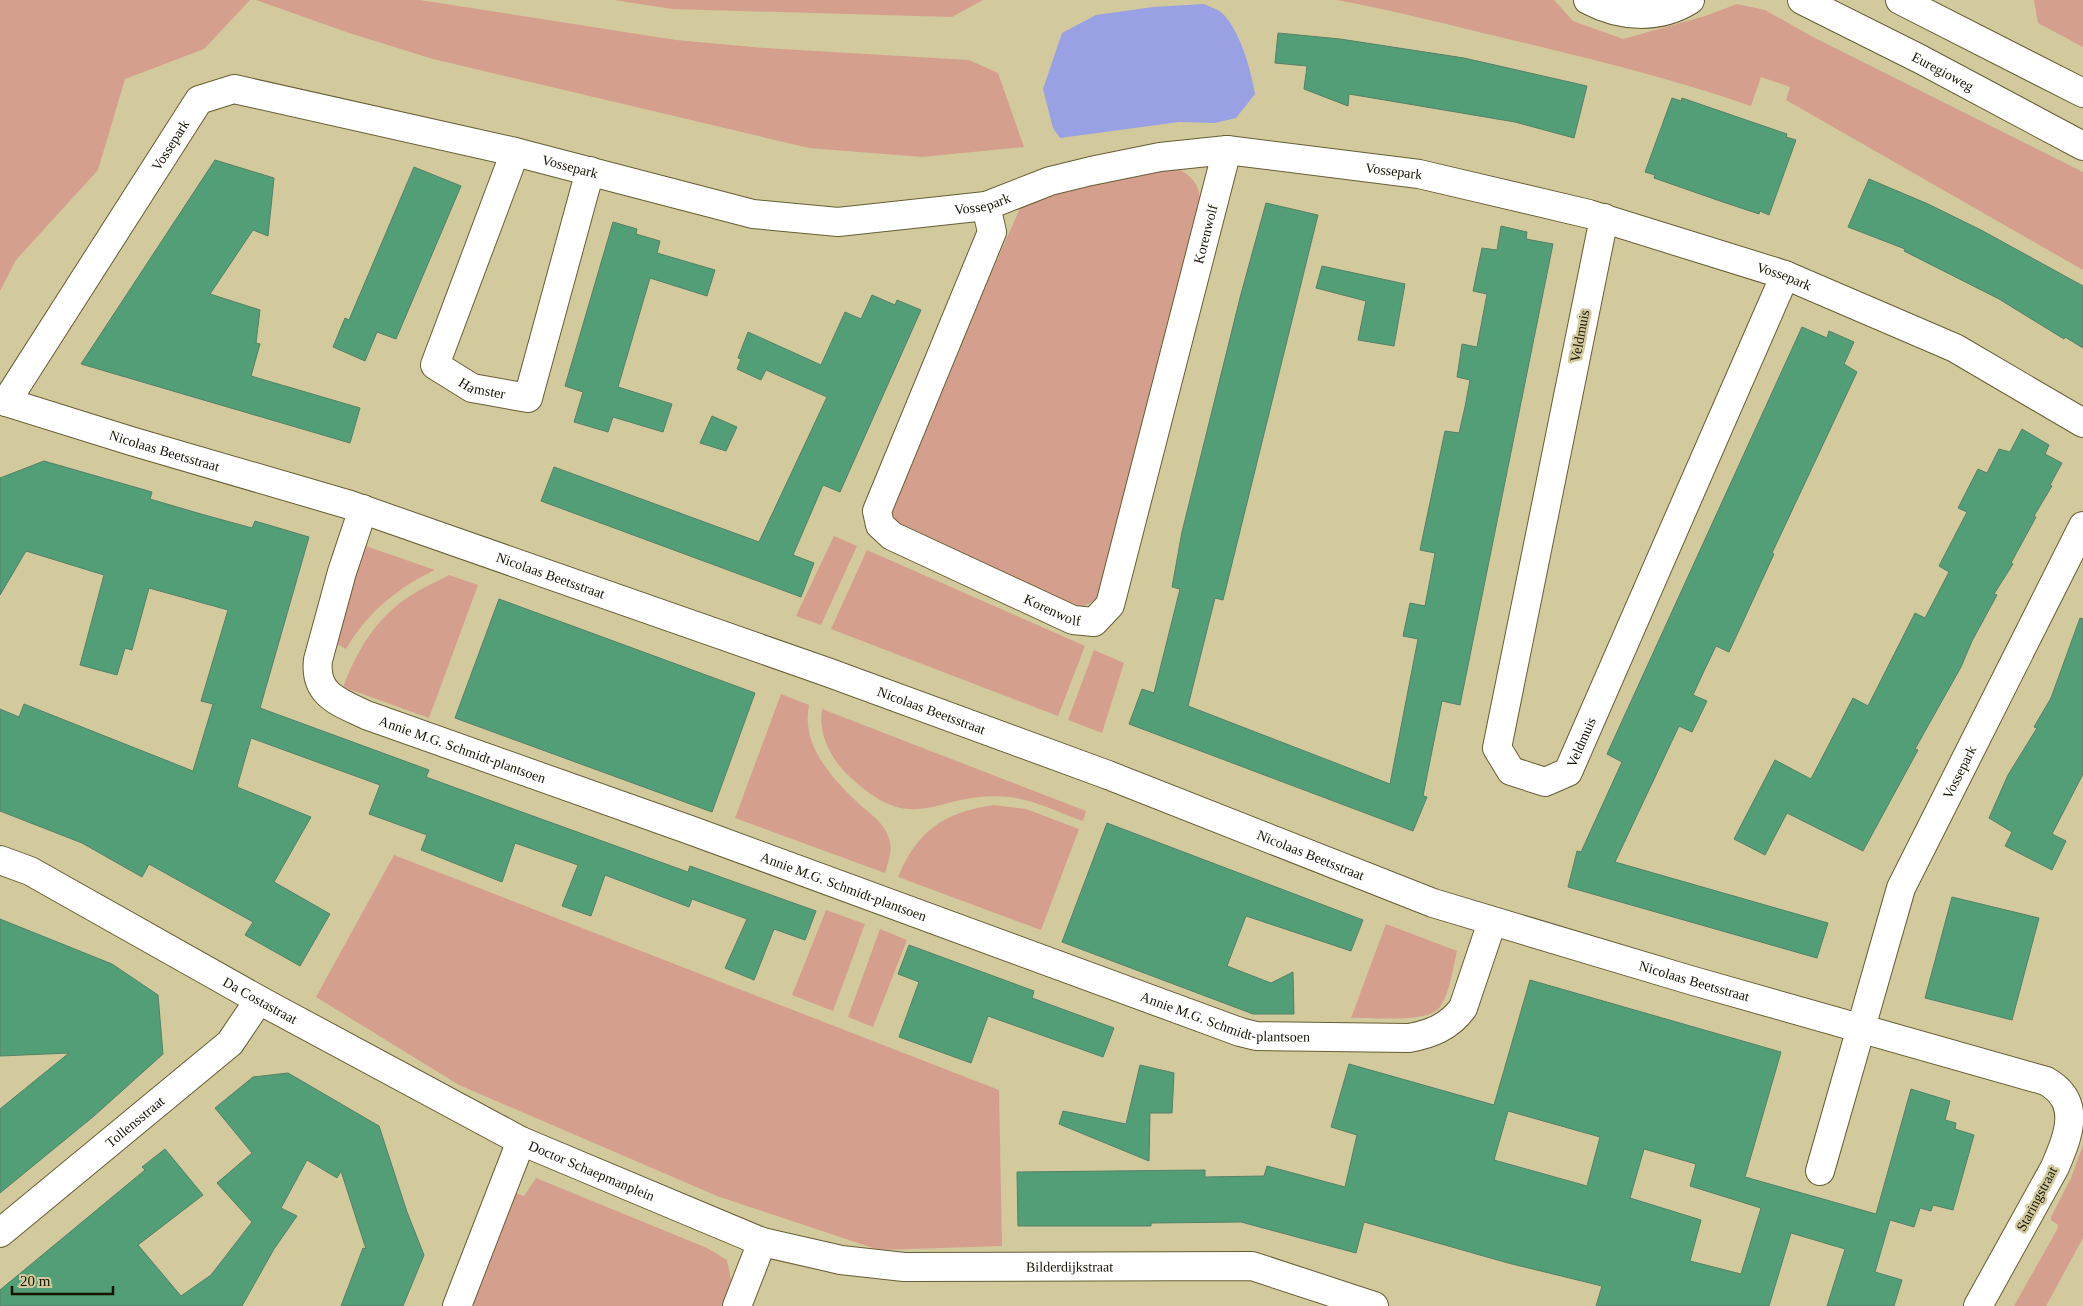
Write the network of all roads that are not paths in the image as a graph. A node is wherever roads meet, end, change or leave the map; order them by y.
1 (1588, 0) edge
2 (1802, 0) edge
3 (1900, 0) edge
4 (1678, 5) edge
5 (2083, 93) edge
6 (2083, 146) edge
7 (1227, 150) junction
8 (515, 152) junction
9 (590, 171) junction
10 (986, 206) junction
11 (1604, 218) junction
12 (1785, 275) junction
13 (3, 401) edge
14 (2083, 423) edge
15 (363, 509) junction
16 (2083, 526) edge
17 (0, 860) edge
18 (1492, 922) junction
19 (259, 1000) junction
20 (1860, 1029) junction
21 (2075, 1098) edge
22 (520, 1141) junction
23 (1820, 1171) dead end
24 (0, 1233) edge
25 (762, 1242) junction
26 (458, 1306) edge
27 (737, 1306) edge
28 (1374, 1306) edge
29 (1978, 1306) edge

1 - 4 street
2 - 6 street, Euregioweg
3 - 5 street
7 - 10 street, Vossepark
7 - 10 street, Korenwolf
7 - 11 street, Vossepark
8 - 9 street, Vossepark
8 - 9 street, Hamster
8 - 13 street, Vossepark
9 - 10 street, Vossepark
11 - 12 street, Vossepark
11 - 12 street, Veldmuis
12 - 14 street, Vossepark
13 - 15 street, Nicolaas Beetsstraat
15 - 18 street, Nicolaas Beetsstraat
15 - 18 street, Annie M.G. Schmidt-plantsoen
16 - 20 street, Vossepark
17 - 19 street, Da Costastraat
18 - 20 street, Nicolaas Beetsstraat
19 - 22 street, Da Costastraat
19 - 24 street, Tollensstraat
20 - 21 street, Nicolaas Beetsstraat
20 - 23 street
21 - 29 street, Staringstraat
22 - 25 street, Doctor Schaepmanplein
22 - 26 street, Doctor Schaepmanplein
25 - 27 street
25 - 28 street, Bilderdijkstraat

